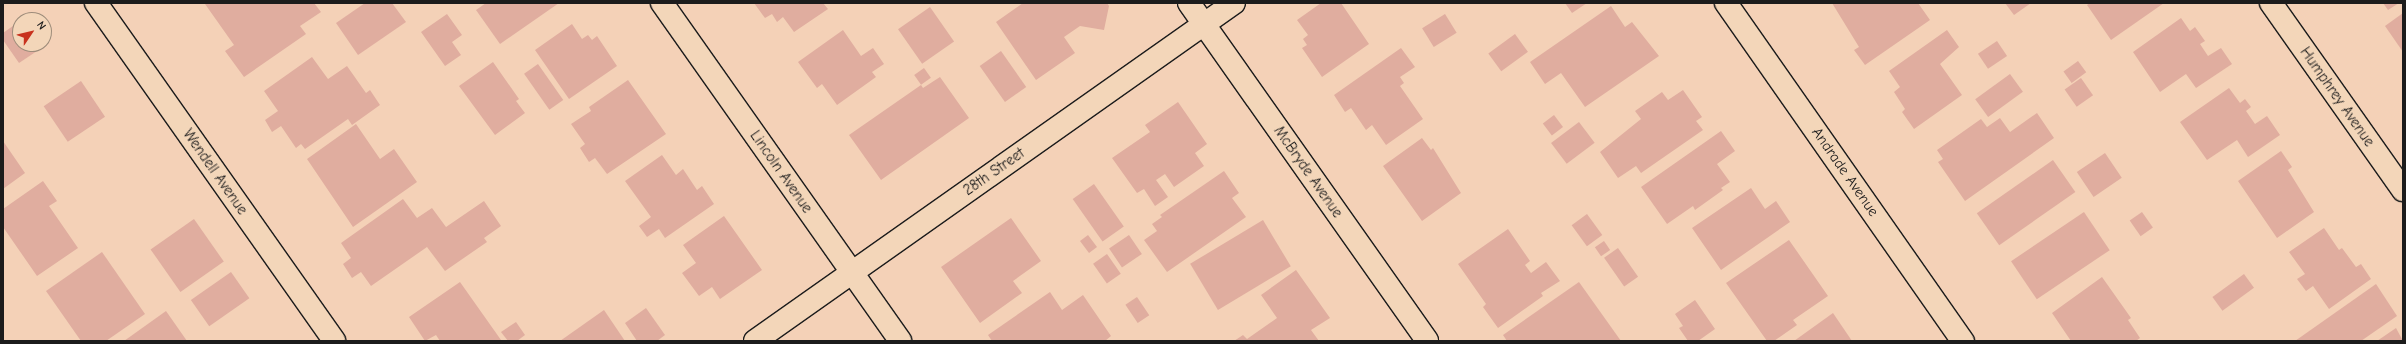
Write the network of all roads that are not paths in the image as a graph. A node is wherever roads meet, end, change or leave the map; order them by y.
1 (96, 3) edge
2 (662, 3) edge
3 (1189, 3) edge
4 (1234, 3) edge
5 (1726, 3) edge
6 (2271, 3) edge
7 (1204, 24) junction
8 (2403, 190) edge
9 (852, 272) junction
10 (334, 341) edge
11 (755, 341) edge
12 (900, 341) edge
13 (1427, 341) edge
14 (1963, 341) edge

1 - 10 street, Wendell Avenue
2 - 9 street, Lincoln Avenue
3 - 7 street, McBryde Avenue
4 - 7 street, 28th Street
5 - 14 street, Andrade Avenue
6 - 8 street, Humphrey Avenue
7 - 9 street, 28th Street
7 - 13 street, McBryde Avenue
9 - 11 street, 28th Street
9 - 12 street, Lincoln Avenue

